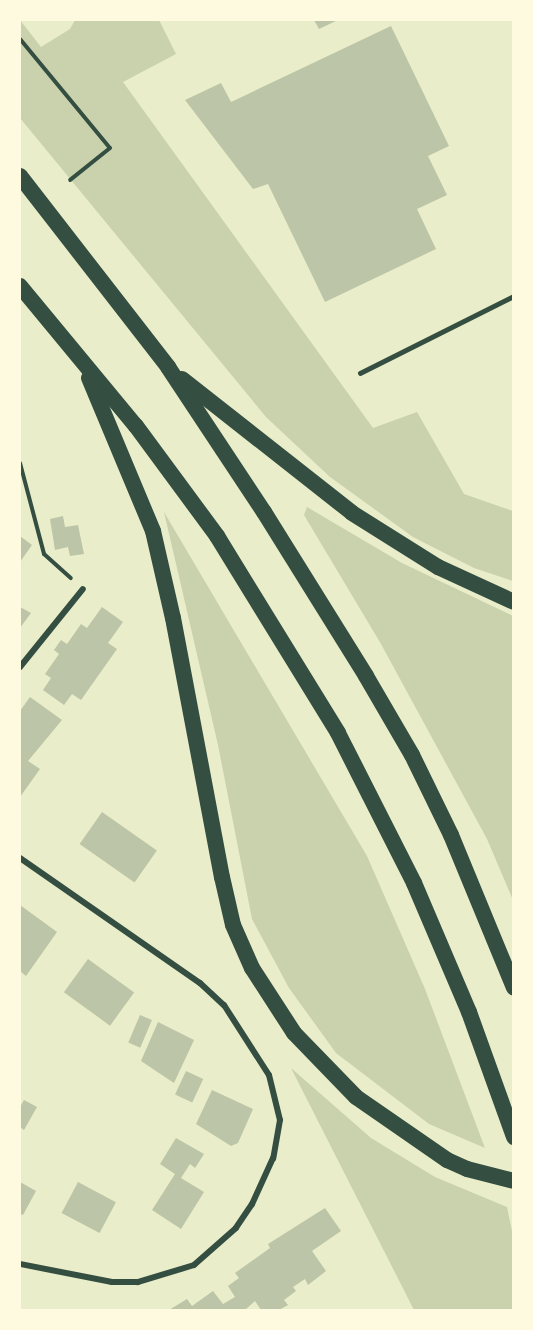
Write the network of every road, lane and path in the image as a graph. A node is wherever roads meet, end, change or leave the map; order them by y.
1 (20, 39) edge
2 (20, 176) edge
3 (70, 180) dead end
4 (20, 286) edge
5 (513, 296) edge
6 (82, 361) junction
7 (168, 367) junction
8 (360, 373) dead end
9 (20, 463) edge
10 (83, 589) joint
11 (513, 602) edge
12 (20, 667) edge
13 (20, 858) edge
14 (513, 988) edge
15 (513, 1137) edge
16 (513, 1181) edge
17 (20, 1264) edge

1 - 3 path
2 - 7 highway
4 - 6 highway
5 - 8 lane
6 - 15 highway
6 - 16 highway
7 - 11 highway
7 - 14 highway
9 - 10 path
10 - 12 street
13 - 17 street

